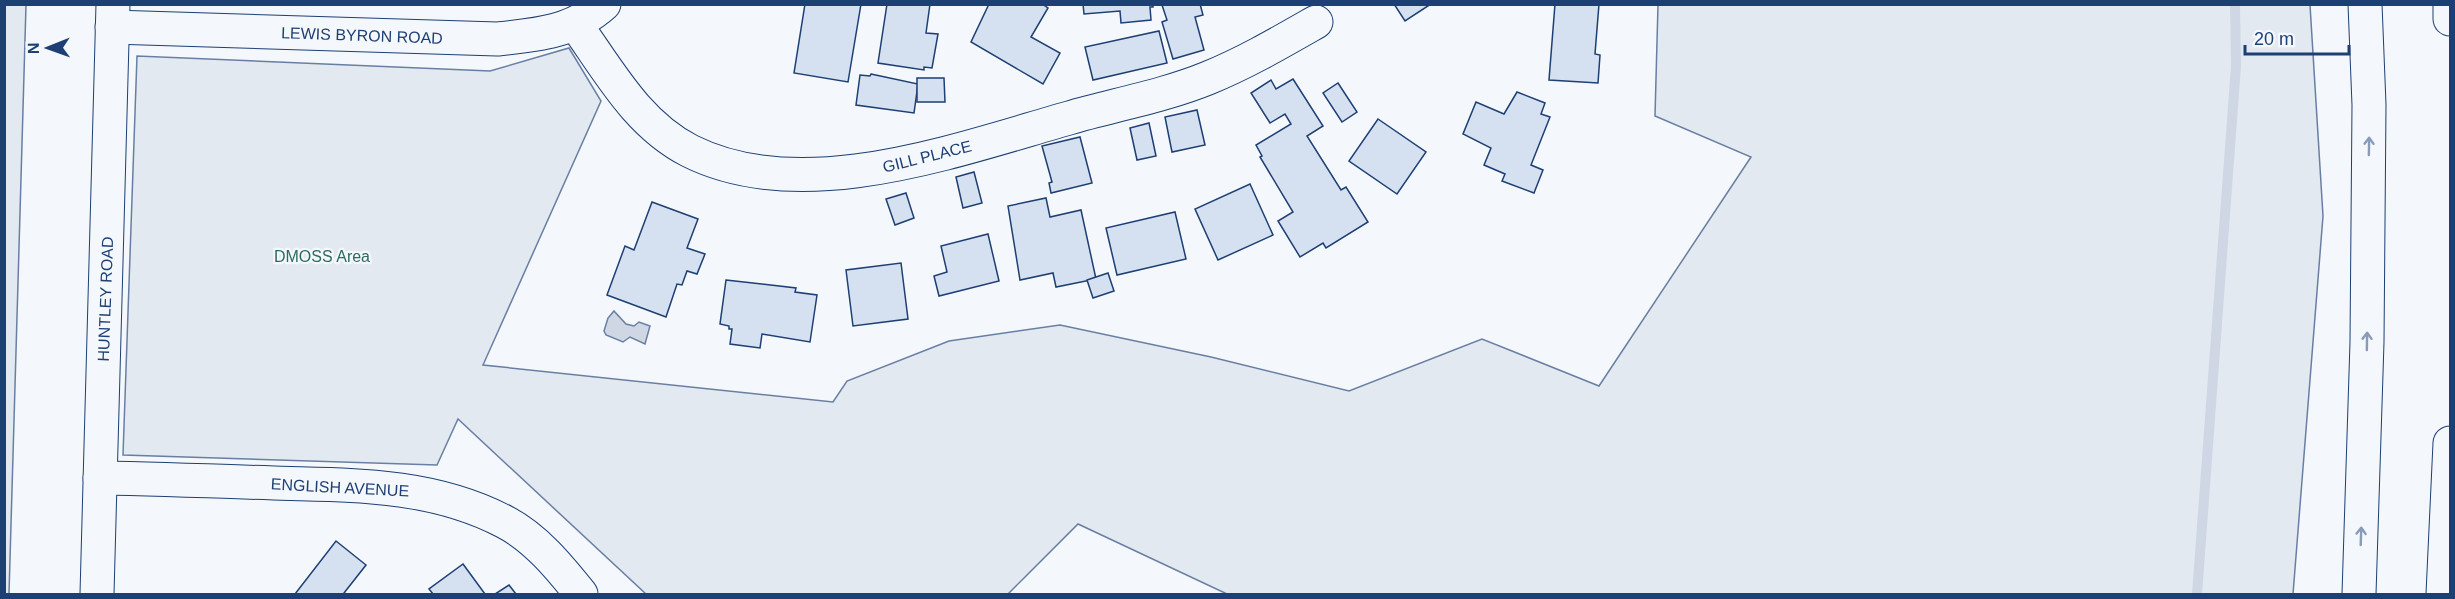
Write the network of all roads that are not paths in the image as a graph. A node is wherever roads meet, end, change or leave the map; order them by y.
1 (604, 4) edge
2 (2365, 4) edge
3 (2450, 4) edge
4 (112, 16) edge
5 (2451, 19) edge
6 (1317, 22) dead end
7 (576, 25) junction
8 (2451, 443) edge
9 (100, 478) junction
10 (97, 594) edge
11 (581, 594) edge
12 (2359, 594) edge
13 (2444, 594) edge

1 - 7 main road, LEWIS BYRON ROAD
12 -> 2 main road
3 - 5 main road
4 - 7 main road, LEWIS BYRON ROAD
4 - 9 main road, HUNTLEY ROAD
6 - 7 main road, GILL PLACE
8 - 13 main road
9 - 10 main road, HUNTLEY ROAD
9 - 11 main road, ENGLISH AVENUE

